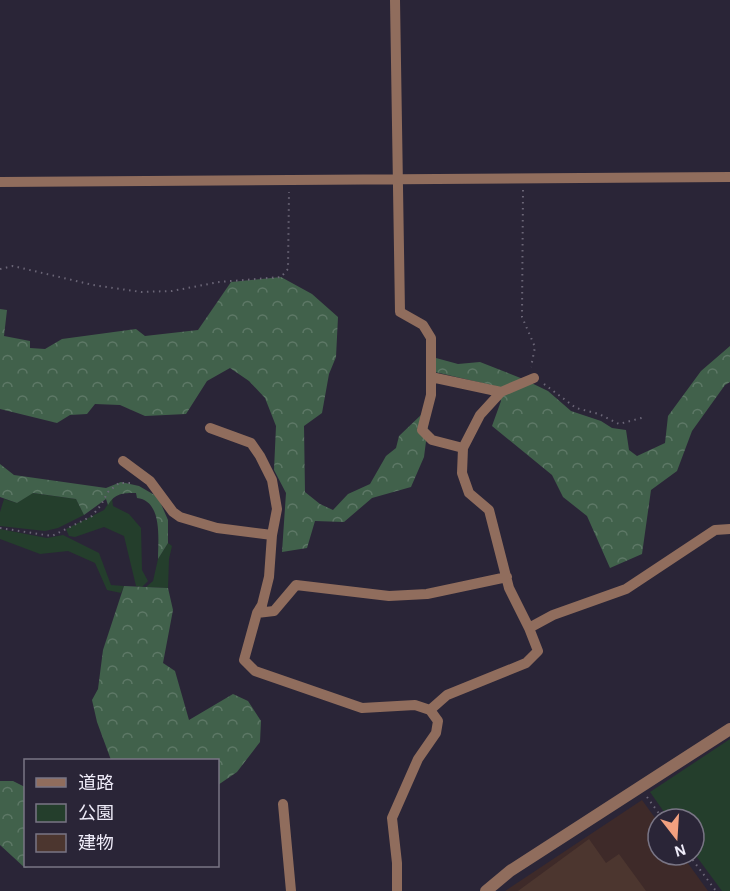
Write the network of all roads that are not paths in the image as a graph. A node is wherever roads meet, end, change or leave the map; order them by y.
1 (395, 0) edge
2 (730, 177) edge
3 (399, 179) junction
4 (0, 182) edge
5 (431, 377) junction
6 (534, 378) road end
7 (501, 392) junction
8 (210, 428) dead end
9 (463, 448) junction
10 (123, 461) dead end
11 (730, 529) edge
12 (272, 535) junction
13 (507, 577) junction
14 (257, 613) junction
15 (529, 627) junction
16 (430, 710) junction
17 (730, 729) edge
18 (283, 804) dead end
19 (291, 891) edge
20 (397, 891) edge
21 (486, 891) edge

1 - 3 street
2 - 3 street
3 - 4 street
3 - 5 street
5 - 7 street
5 - 9 street
6 - 7 street
7 - 9 street
8 - 12 street
9 - 13 street
10 - 12 street
11 - 15 street
12 - 14 street
13 - 14 street
13 - 15 street
14 - 16 street
15 - 16 street
16 - 20 street
17 - 21 street
18 - 19 street

